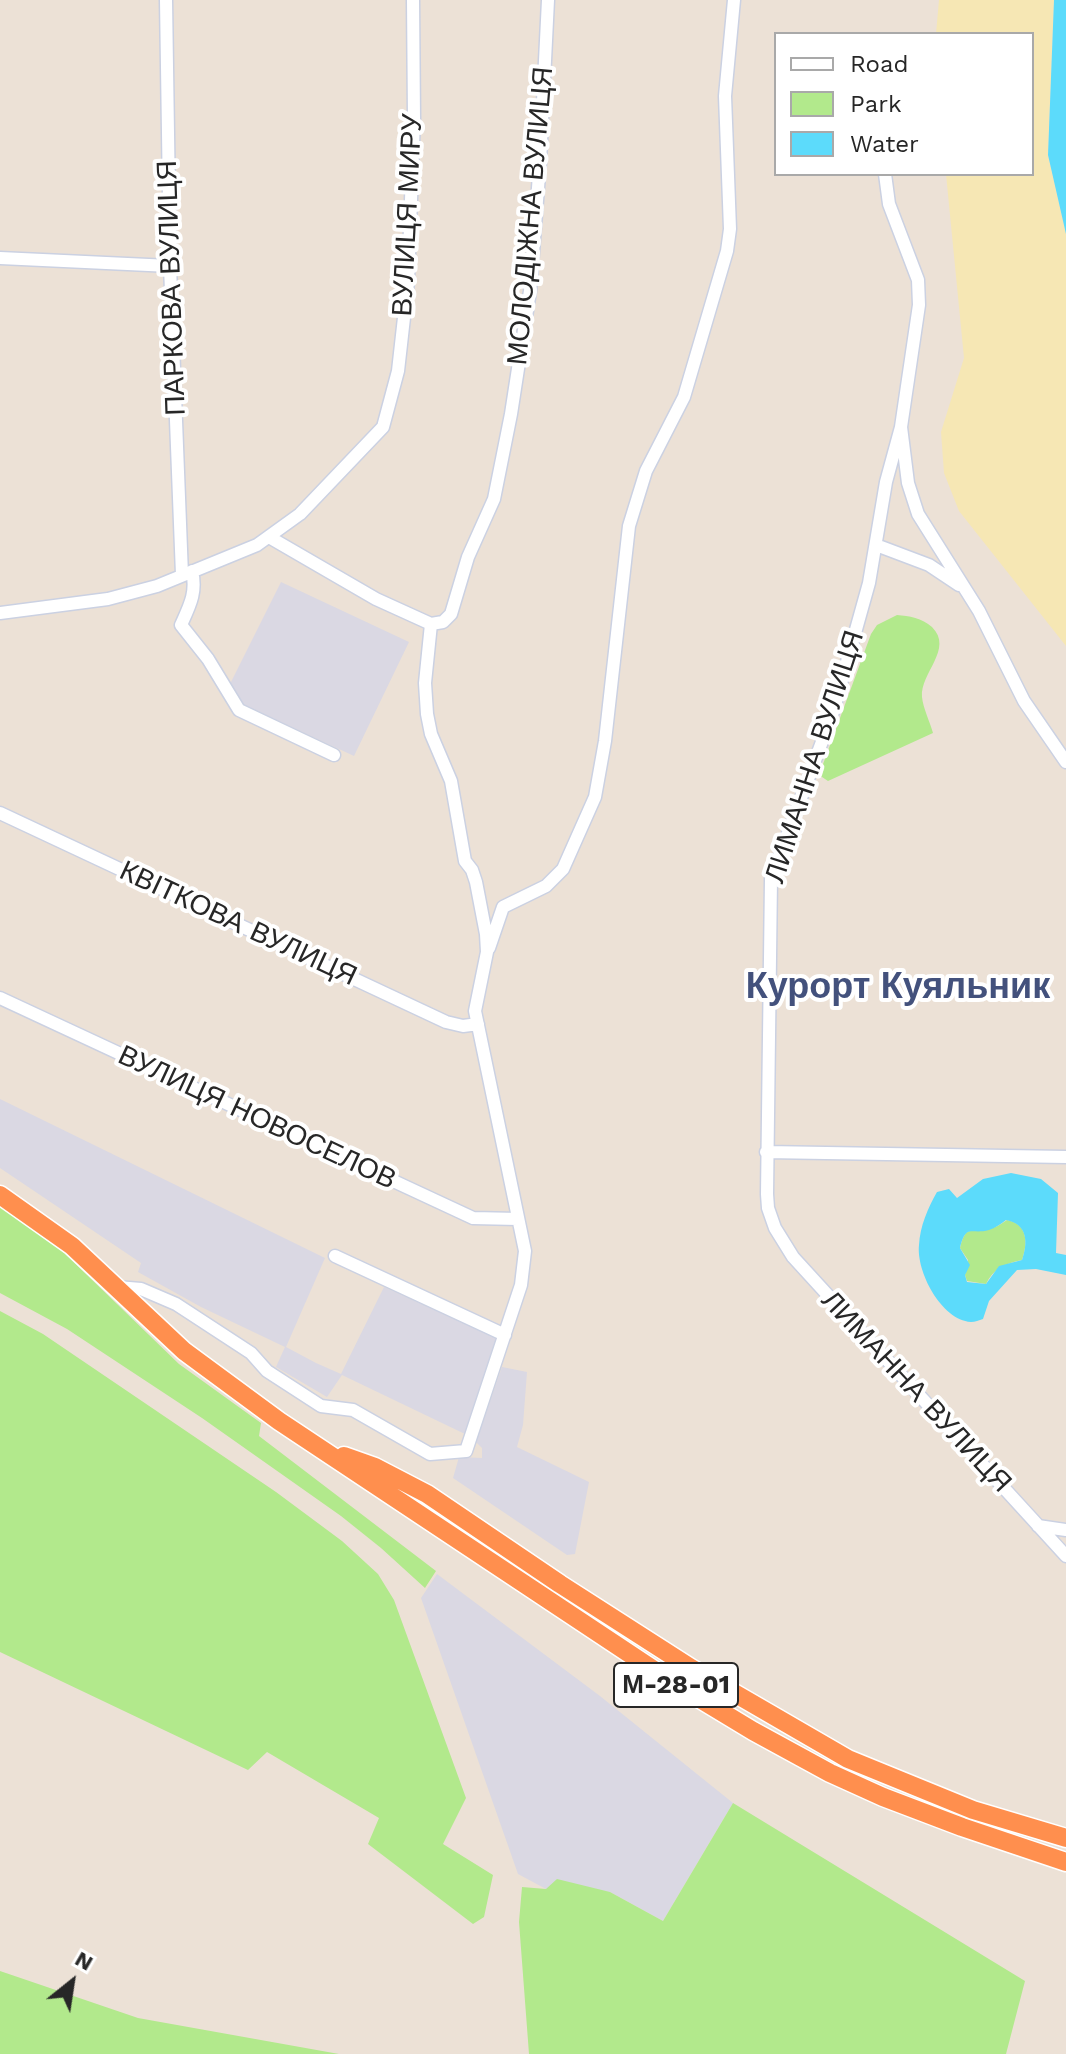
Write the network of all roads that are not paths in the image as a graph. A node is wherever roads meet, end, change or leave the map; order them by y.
1 (166, 0) edge
2 (413, 0) edge
3 (548, 0) edge
4 (734, 0) edge
5 (885, 176) edge
6 (0, 258) edge
7 (170, 266) junction
8 (901, 427) junction
9 (269, 537) junction
10 (876, 545) junction
11 (187, 573) junction
12 (964, 590) junction
13 (0, 613) edge
14 (431, 624) junction
15 (334, 755) dead end
16 (1066, 762) edge
17 (0, 813) edge
18 (482, 902) junction
19 (503, 907) junction
20 (487, 952) junction
21 (0, 998) edge
22 (479, 1017) junction
23 (766, 1152) junction
24 (1066, 1157) edge
25 (0, 1195) edge
26 (518, 1219) junction
27 (335, 1256) dead end
28 (117, 1287) junction
29 (505, 1335) junction
30 (319, 1446) junction
31 (1038, 1526) junction
32 (1066, 1530) edge
33 (1066, 1556) edge
34 (1066, 1838) edge
35 (1066, 1862) edge

1 - 7 street, ПАРКОВА ВУЛИЦЯ
2 - 9 street, ВУЛИЦЯ МИРУ
3 - 14 street, МОЛОДІЖНА ВУЛИЦЯ
4 - 19 street
5 - 8 street
6 - 7 street
7 - 11 street, ПАРКОВА ВУЛИЦЯ
8 - 10 street, ЛИМАННА ВУЛИЦЯ
8 - 12 street
9 - 11 street
9 - 14 street
10 - 12 street
10 - 23 street, ЛИМАННА ВУЛИЦЯ
11 - 13 street
11 - 15 street, ПАРКОВА ВУЛИЦЯ
12 - 16 street
14 - 18 street
17 - 22 street, КВІТКОВА ВУЛИЦЯ
18 - 19 street
18 - 20 street
19 - 20 street
20 - 22 street
21 - 26 street, ВУЛИЦЯ НОВОСЕЛОВ
22 - 26 street
23 - 24 street
23 - 31 street, ЛИМАННА ВУЛИЦЯ
25 - 28 highway, М-28-01
26 - 29 street
27 - 29 street
28 - 29 street
28 - 30 highway, М-28-01
30 - 34 highway, М-28-01
30 - 35 highway, М-28-01
31 - 32 street
31 - 33 street, ЛИМАННА ВУЛИЦЯ

